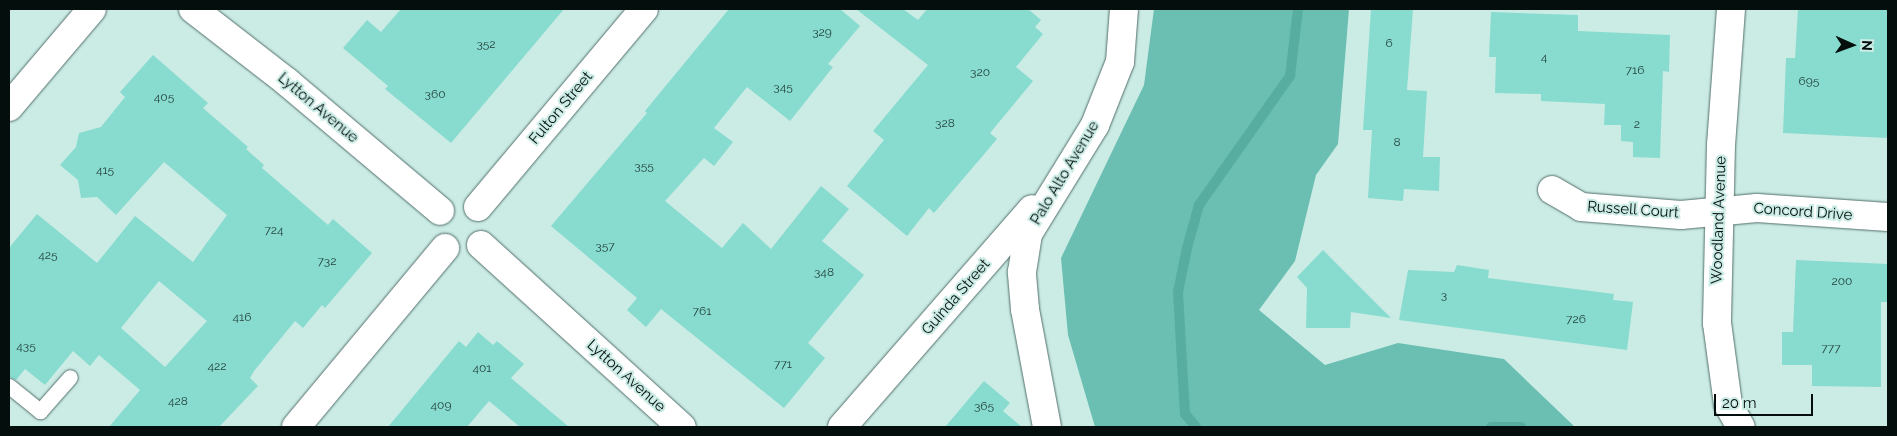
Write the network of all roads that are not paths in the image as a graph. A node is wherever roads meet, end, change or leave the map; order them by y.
1 (92, 9) edge
2 (193, 9) edge
3 (644, 9) edge
4 (1124, 9) edge
5 (1731, 9) edge
6 (9, 107) edge
7 (1068, 165) junction
8 (1552, 190) dead end
9 (478, 207) junction
10 (1718, 210) junction
11 (440, 211) junction
12 (1888, 217) edge
13 (481, 245) junction
14 (445, 248) junction
15 (70, 377) dead end
16 (9, 386) edge
17 (296, 427) edge
18 (682, 427) edge
19 (842, 427) edge
20 (1047, 427) edge
21 (1741, 427) edge

1 - 6 street
2 - 11 street, Lytton Avenue
3 - 9 street, Fulton Street
4 - 7 street, Palo Alto Avenue
5 - 10 street, Woodland Avenue
7 - 19 street, Guinda Street
7 - 20 street, Palo Alto Avenue
8 - 10 street, Russell Court
9 - 11 street
9 - 13 street
10 - 12 street, Concord Drive
10 - 21 street, Woodland Avenue
11 - 14 street
13 - 14 street
13 - 18 street, Lytton Avenue
14 - 17 street
15 - 16 lane

